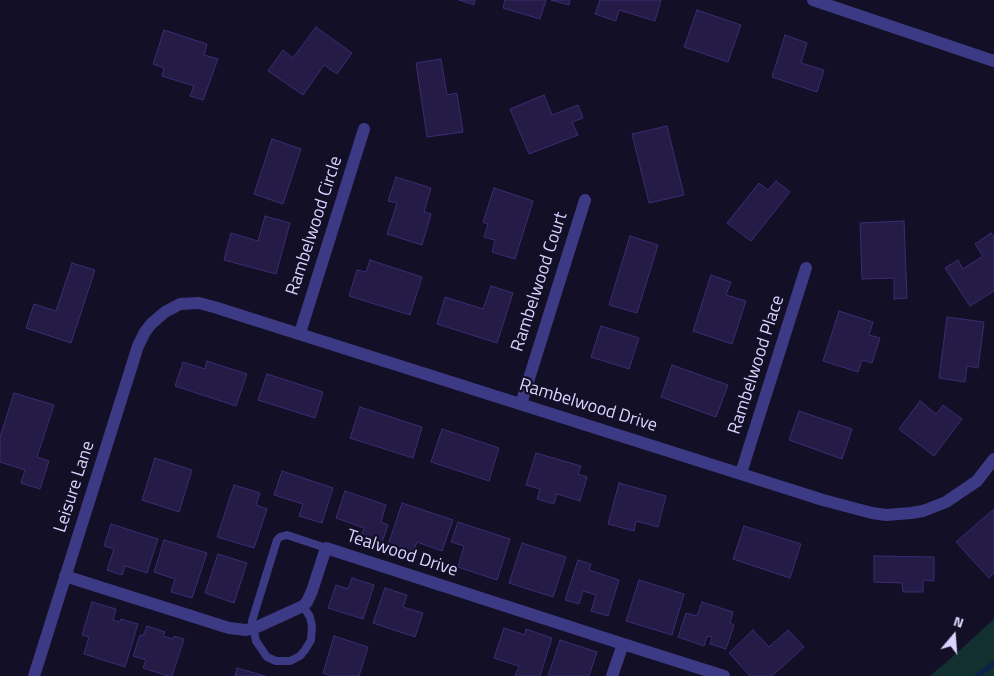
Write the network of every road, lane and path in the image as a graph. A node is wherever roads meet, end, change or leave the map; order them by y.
1 (813, 0) edge
2 (828, 2) edge
3 (994, 61) edge
4 (364, 129) dead end
5 (585, 200) dead end
6 (806, 268) dead end
7 (160, 315) joint
8 (300, 333) junction
9 (520, 404) junction
10 (994, 459) edge
11 (741, 473) junction
12 (326, 548) junction
13 (65, 576) junction
14 (303, 606) junction
15 (252, 629) junction
16 (623, 644) junction
17 (34, 676) edge
18 (612, 676) edge
19 (724, 676) edge

1 - 2 street
2 - 3 street
4 - 8 street, Rambelwood Circle
5 - 9 street, Rambelwood Court
6 - 11 street, Rambelwood Place
7 - 8 street, Rambelwood Drive
7 - 13 street, Leisure Lane
8 - 9 street, Rambelwood Drive
9 - 11 street, Rambelwood Drive
10 - 11 street, Rambelwood Drive
12 - 14 street, Tealwood Drive
12 - 15 lane
12 - 16 street, Tealwood Drive
13 - 15 street
13 - 17 street, Leisure Lane
14 - 15 street
14 - 15 lane
16 - 18 street
16 - 19 street, Tealwood Drive

